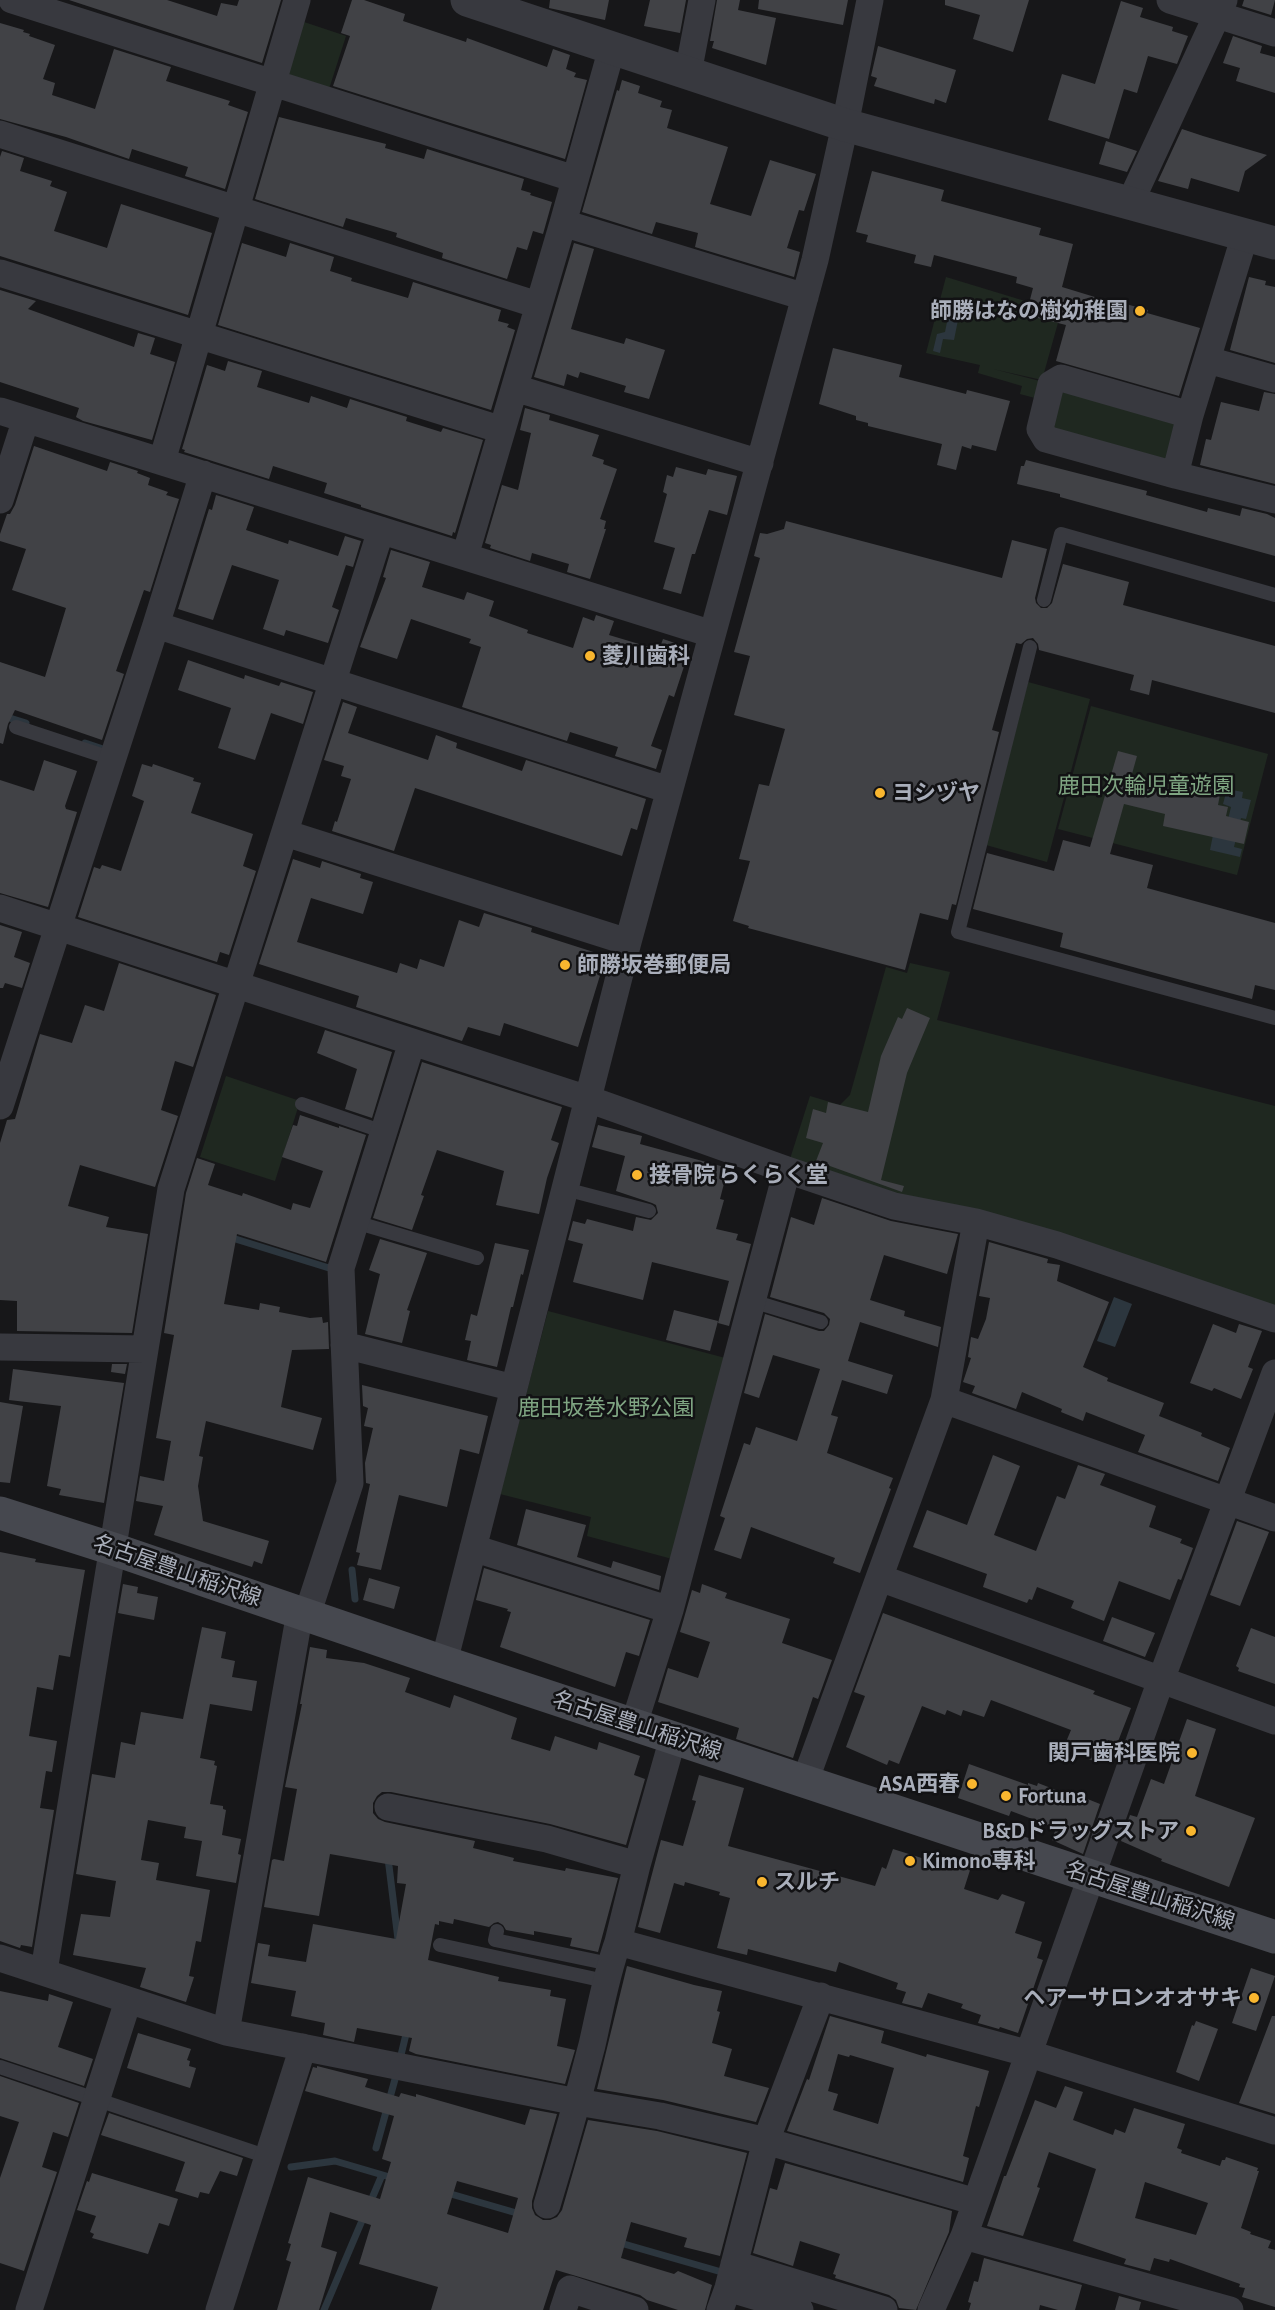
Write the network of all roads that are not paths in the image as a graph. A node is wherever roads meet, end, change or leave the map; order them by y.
1 (12, 0) edge
2 (297, 0) edge
3 (467, 0) edge
4 (702, 0) edge
5 (870, 0) edge
6 (1170, 0) edge
7 (512, 7) edge
8 (1221, 7) edge
9 (1275, 33) edge
10 (612, 48) junction
11 (688, 73) junction
12 (273, 83) junction
13 (845, 125) junction
14 (0, 134) edge
15 (575, 179) junction
16 (1130, 203) junction
17 (236, 209) junction
18 (563, 224) junction
19 (1260, 239) edge
20 (0, 273) edge
21 (805, 297) junction
22 (538, 305) junction
23 (199, 335) junction
24 (1201, 359) junction
25 (1275, 379) edge
26 (514, 388) junction
27 (1176, 406) junction
28 (0, 411) edge
29 (26, 419) junction
30 (502, 430) junction
31 (162, 461) junction
32 (760, 463) junction
33 (203, 474) junction
34 (1175, 475) junction
35 (0, 500) edge
36 (1275, 500) edge
37 (381, 530) junction
38 (465, 556) junction
39 (1275, 595) edge
40 (1044, 600) dead end
41 (156, 625) junction
42 (712, 634) junction
43 (1030, 647) dead end
44 (333, 682) junction
45 (16, 727) dead end
46 (112, 759) junction
47 (669, 790) junction
48 (285, 833) junction
49 (0, 908) edge
50 (58, 927) junction
51 (628, 942) junction
52 (237, 985) junction
53 (1275, 1018) edge
54 (412, 1041) junction
55 (588, 1099) junction
56 (302, 1104) dead end
57 (0, 1106) edge
58 (384, 1132) junction
59 (787, 1170) junction
60 (565, 1189) junction
61 (649, 1211) dead end
62 (355, 1222) junction
63 (976, 1222) junction
64 (477, 1258) dead end
65 (752, 1301) junction
66 (1275, 1318) edge
67 (821, 1322) dead end
68 (344, 1345) junction
69 (0, 1347) edge
70 (145, 1349) junction
71 (1275, 1373) edge
72 (514, 1388) junction
73 (944, 1400) junction
74 (1227, 1500) junction
75 (0, 1513) edge
76 (1275, 1518) edge
77 (473, 1548) junction
78 (113, 1549) junction
79 (880, 1578) junction
80 (670, 1610) junction
81 (304, 1613) junction
82 (444, 1662) junction
83 (1161, 1680) junction
84 (1275, 1721) edge
85 (634, 1725) junction
86 (673, 1738) junction
87 (805, 1781) junction
88 (388, 1807) dead end
89 (637, 1865) junction
90 (1091, 1876) junction
91 (497, 1931) dead end
92 (1275, 1937) edge
93 (440, 1945) dead end
94 (0, 1958) edge
95 (611, 1962) junction
96 (44, 1971) junction
97 (820, 1996) junction
98 (128, 2001) junction
99 (226, 2031) junction
100 (303, 2047) junction
101 (1030, 2054) junction
102 (0, 2067) edge
103 (97, 2100) junction
104 (577, 2102) junction
105 (1275, 2131) edge
106 (766, 2141) junction
107 (268, 2157) junction
108 (976, 2202) junction
109 (547, 2205) dead end
110 (964, 2236) junction
111 (727, 2287) edge
112 (29, 2310) edge
113 (219, 2310) edge
114 (562, 2310) edge
115 (635, 2310) edge
116 (800, 2310) edge
117 (884, 2310) edge
118 (931, 2310) edge
119 (1230, 2310) edge

1 - 12 street
2 - 12 street
3 - 7 street
4 - 11 street
5 - 13 street
6 - 8 street
7 - 10 street
8 - 9 street
8 - 16 street
10 - 11 street
10 - 15 street
11 - 13 street
12 - 15 street
12 - 17 street
13 - 16 street
13 - 21 street
14 - 17 street
15 - 18 street
16 - 19 street
17 - 22 street
17 - 23 street
18 - 21 street
18 - 22 street
19 - 24 street
20 - 23 street
21 - 32 street
22 - 26 street
23 - 30 street
23 - 31 street
24 - 25 street
24 - 27 street
26 - 30 street
26 - 32 street
27 - 34 street
27 - 34 street
28 - 29 street
29 - 31 street
29 - 35 street
30 - 38 street
31 - 33 street
32 - 42 street
33 - 37 street
33 - 41 street
34 - 36 street
37 - 38 street
37 - 44 street
38 - 42 street
39 - 40 lane
41 - 44 street
41 - 46 street
42 - 47 street
43 - 53 lane
44 - 47 street
44 - 48 street
45 - 46 lane
46 - 50 street
47 - 51 street
48 - 51 street
48 - 52 street
49 - 50 street
50 - 52 street
50 - 57 street
51 - 55 street
52 - 54 street
52 - 70 street
54 - 55 street
54 - 58 street
55 - 59 street
55 - 60 street
56 - 58 lane
58 - 62 street
59 - 63 street
59 - 65 street
60 - 61 lane
60 - 72 street
62 - 64 lane
62 - 68 street
63 - 66 street
63 - 73 street
65 - 67 lane
65 - 80 street
68 - 72 street
68 - 81 street
69 - 70 street
70 - 78 street
71 - 74 street
72 - 77 street
73 - 74 street
73 - 79 street
74 - 76 street
74 - 83 street
75 - 78 main road, 名古屋豊山稲沢線
77 - 80 street
77 - 82 street
78 - 81 main road, 名古屋豊山稲沢線
78 - 96 street
79 - 83 street
79 - 87 street
80 - 85 street
81 - 82 main road, 名古屋豊山稲沢線
81 - 99 street
82 - 85 main road, 名古屋豊山稲沢線
83 - 84 street
83 - 90 street
85 - 86 main road, 名古屋豊山稲沢線
86 - 87 main road, 名古屋豊山稲沢線
86 - 89 street
87 - 90 main road, 名古屋豊山稲沢線
88 - 89 street
89 - 95 street
90 - 92 main road, 名古屋豊山稲沢線
90 - 101 street
91 - 95 lane
93 - 95 lane
94 - 96 street
95 - 97 street
95 - 104 street
96 - 98 street
97 - 101 street
97 - 106 street
98 - 99 street
98 - 103 street
99 - 100 street
100 - 104 street
100 - 107 street
101 - 105 street
101 - 108 street
102 - 103 lane
103 - 107 lane
103 - 112 street
104 - 106 street
104 - 109 street
106 - 108 street
106 - 111 street
107 - 113 street
108 - 110 street
110 - 118 street
110 - 119 street
111 - 116 street
111 - 117 street
114 - 115 street

